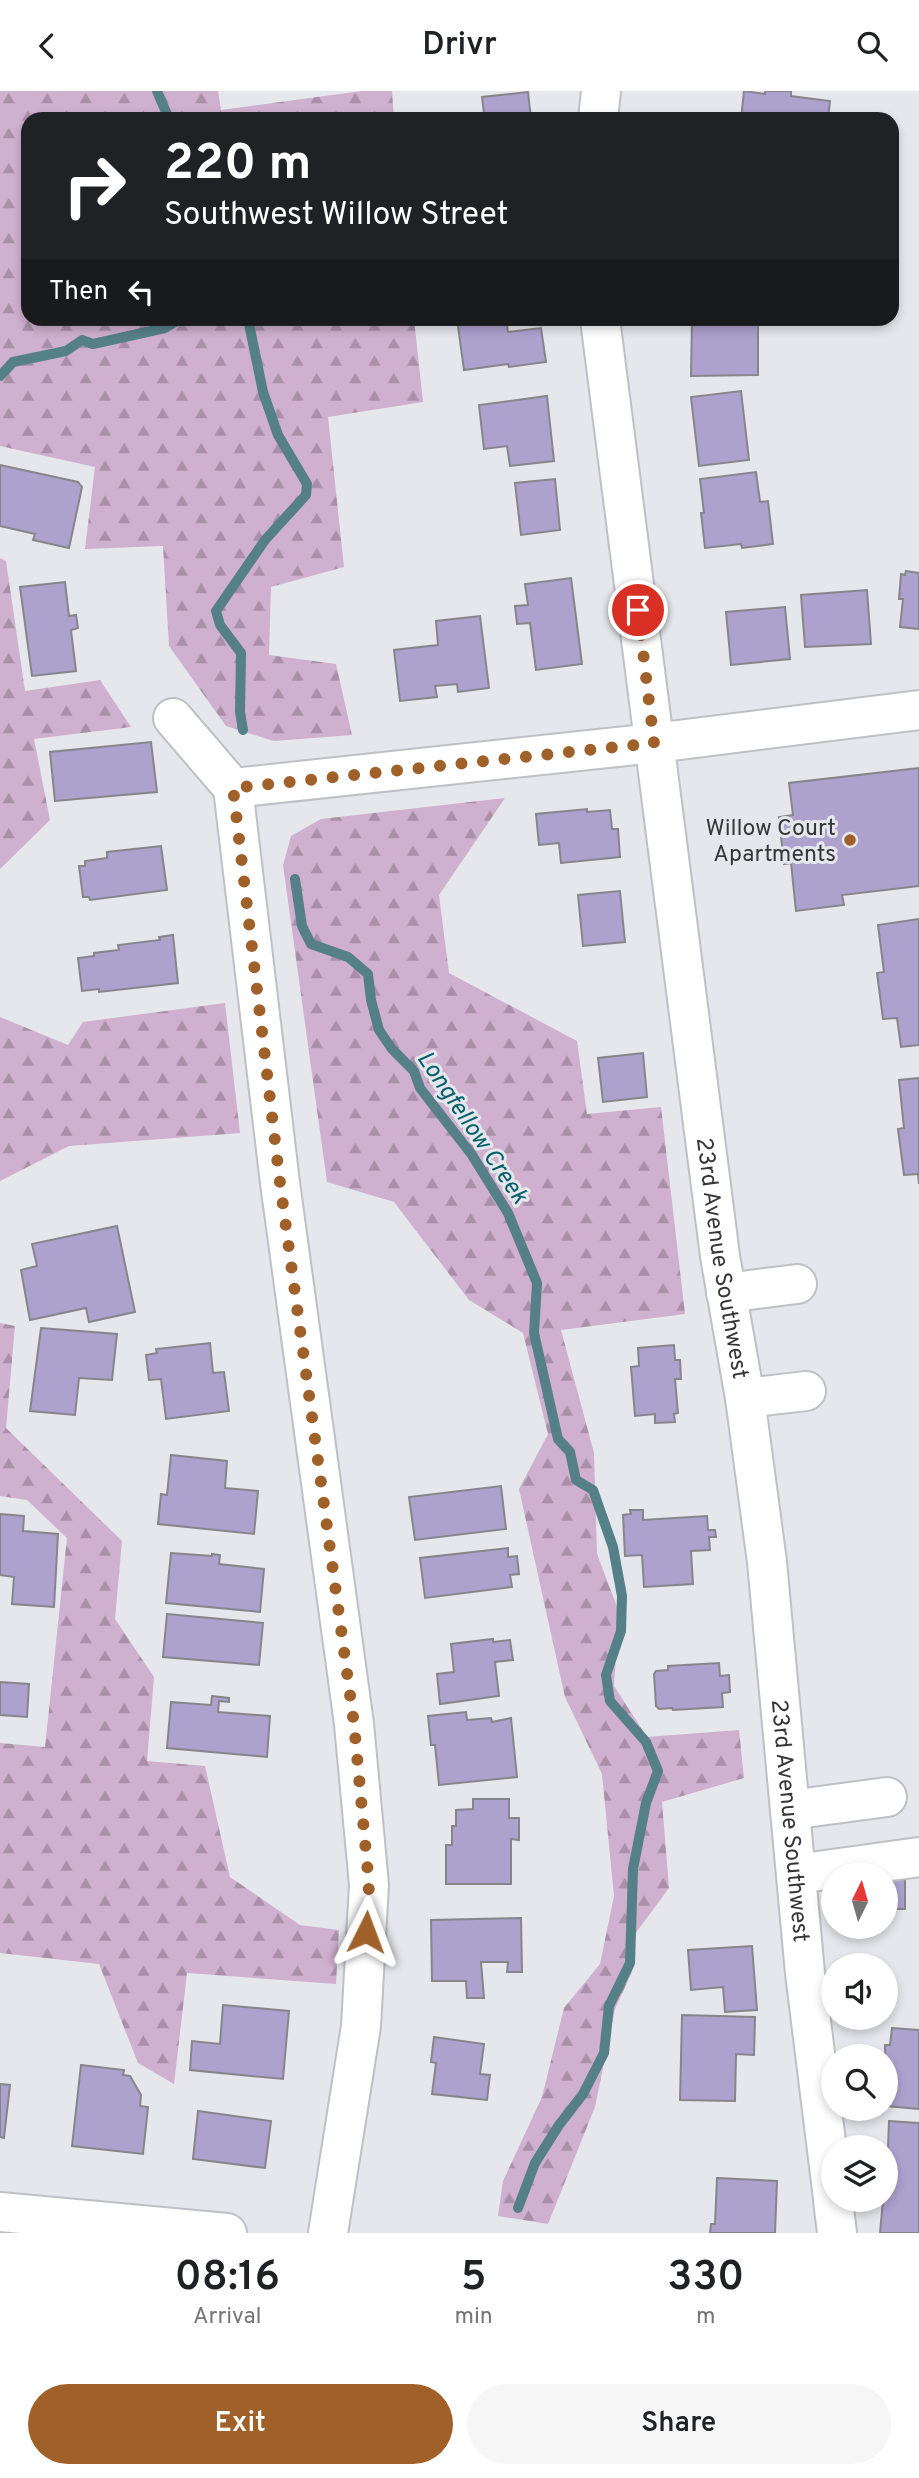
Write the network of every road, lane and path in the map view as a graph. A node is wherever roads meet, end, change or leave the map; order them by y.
1 (601, 91) edge
2 (599, 112) edge
3 (601, 326) edge
4 (919, 711) edge
5 (173, 718) dead end
6 (654, 743) junction
7 (233, 788) junction
8 (797, 1284) dead end
9 (726, 1293) junction
10 (806, 1391) dead end
11 (745, 1398) junction
12 (887, 1797) dead end
13 (790, 1810) junction
14 (919, 1857) edge
15 (796, 1874) junction
16 (825, 2135) edge
17 (0, 2212) edge
18 (835, 2212) edge
19 (227, 2233) edge
20 (328, 2233) edge
21 (837, 2233) edge

1 - 2 street
3 - 6 street, 23rd Avenue Southwest
4 - 6 street
5 - 7 street
6 - 7 street
6 - 9 street, 23rd Avenue Southwest
7 - 20 street
8 - 9 street
9 - 11 street, 23rd Avenue Southwest
10 - 11 street
11 - 13 street, 23rd Avenue Southwest
12 - 13 street
13 - 15 street, 23rd Avenue Southwest
14 - 15 street
15 - 16 street, 23rd Avenue Southwest
17 - 19 street
18 - 21 street, 23rd Avenue Southwest

